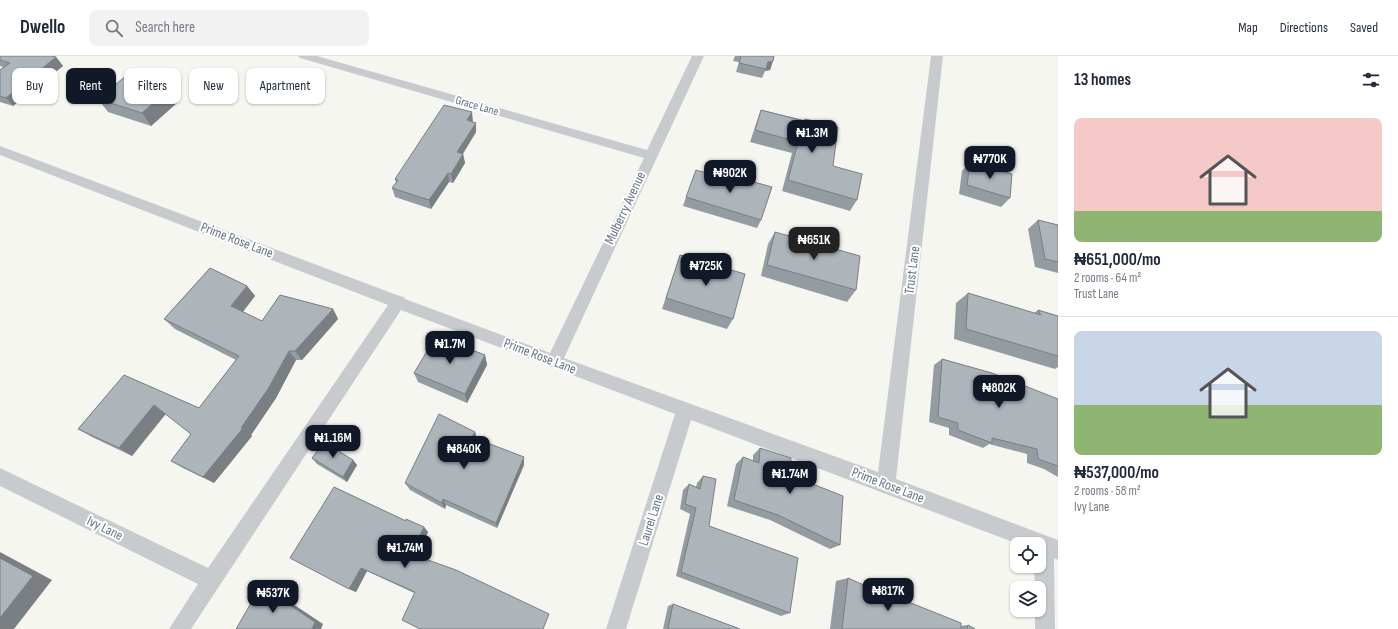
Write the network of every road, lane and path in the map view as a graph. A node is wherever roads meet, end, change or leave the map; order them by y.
1 (304, 56) edge
2 (698, 56) edge
3 (937, 56) edge
4 (0, 150) edge
5 (650, 155) junction
6 (400, 302) junction
7 (554, 362) junction
8 (685, 411) junction
9 (0, 477) edge
10 (886, 484) junction
11 (1051, 547) edge
12 (211, 580) junction
13 (179, 629) edge
14 (616, 629) edge
15 (1045, 629) edge

1 - 5 street, Grace Lane
2 - 5 street, Mulberry Avenue
3 - 10 street, Trust Lane
4 - 6 street, Prime Rose Lane
5 - 7 street, Mulberry Avenue
6 - 7 street, Prime Rose Lane
6 - 12 street
7 - 8 street, Prime Rose Lane
8 - 10 street, Prime Rose Lane
8 - 14 street, Laurel Lane
9 - 12 street, Ivy Lane
10 - 11 street, Prime Rose Lane
11 - 15 street
12 - 13 street

